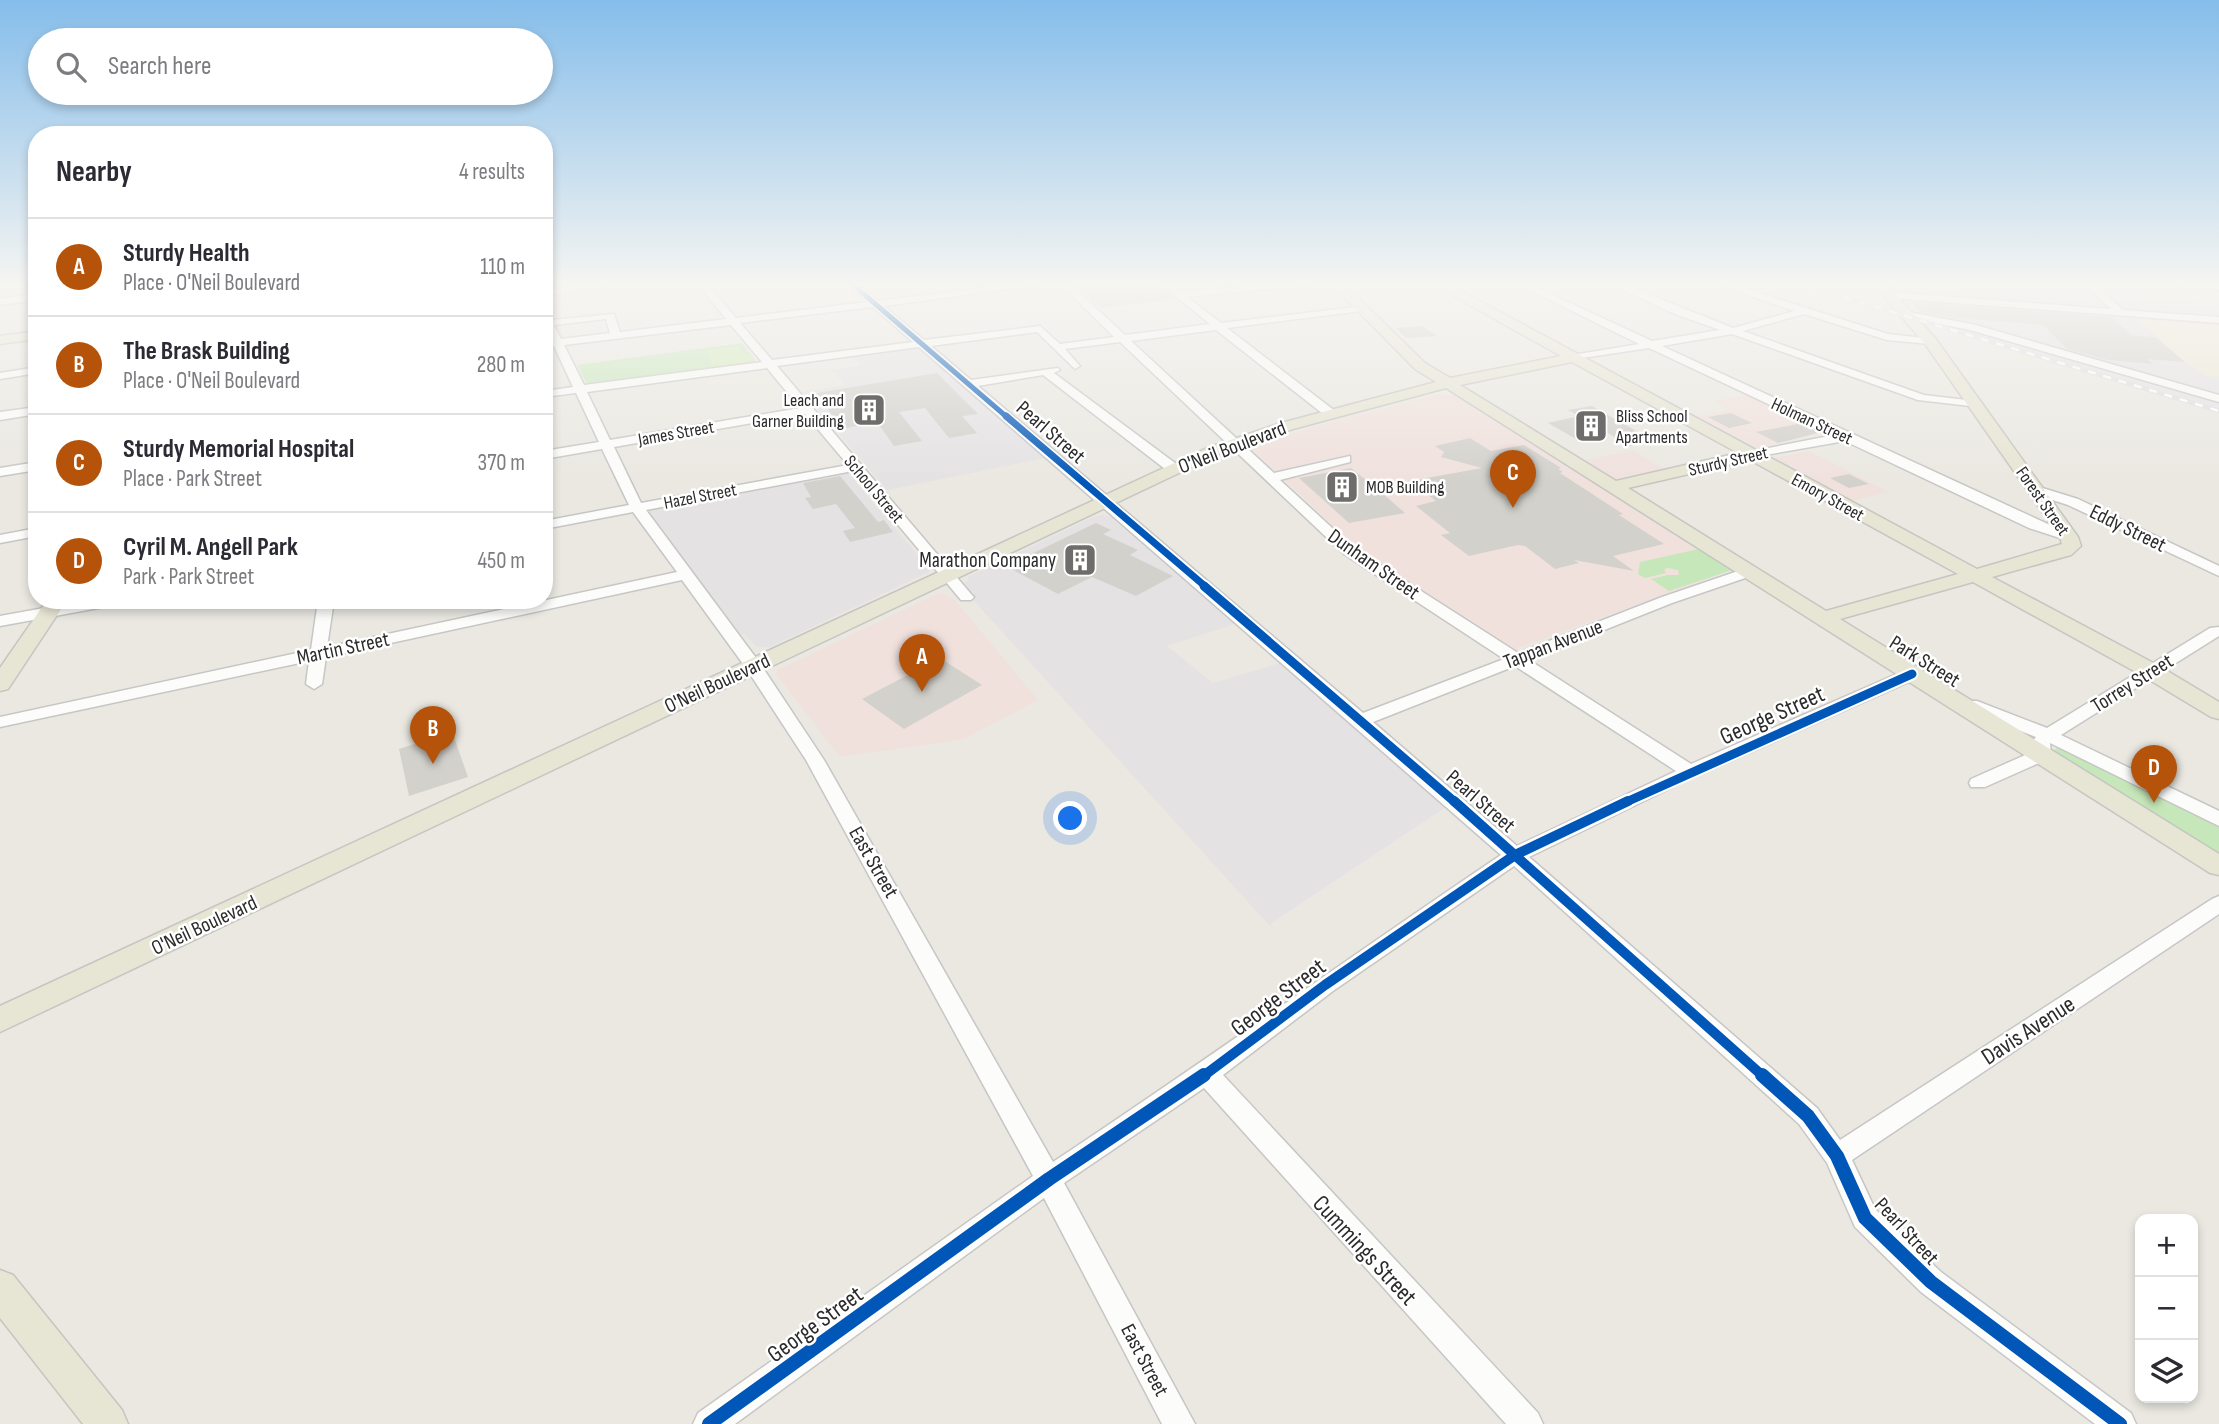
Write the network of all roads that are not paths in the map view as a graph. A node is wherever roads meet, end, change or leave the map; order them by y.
1 (559, 349) edge
2 (757, 349) edge
3 (880, 349) edge
4 (927, 349) edge
5 (1060, 349) edge
6 (1133, 349) edge
7 (1248, 349) edge
8 (1402, 349) edge
9 (1557, 349) edge
10 (1624, 349) edge
11 (1660, 349) edge
12 (1784, 349) edge
13 (1936, 349) edge
14 (2049, 349) edge
15 (1573, 358) junction
16 (769, 364) junction
17 (28, 371) edge
18 (1044, 371) junction
19 (0, 376) edge
20 (968, 384) junction
21 (1448, 384) junction
22 (581, 389) junction
23 (553, 393) edge
24 (2219, 399) edge
25 (1975, 405) junction
26 (808, 410) junction
27 (28, 411) edge
28 (1331, 414) junction
29 (0, 416) edge
30 (1845, 436) junction
31 (1234, 443) junction
32 (606, 445) junction
33 (553, 454) edge
34 (1752, 455) junction
35 (1346, 458) dead end
36 (28, 467) edge
37 (856, 467) junction
38 (1174, 469) junction
39 (0, 472) edge
40 (1271, 478) junction
41 (1612, 487) junction
42 (2036, 490) junction
43 (1105, 501) junction
44 (637, 508) junction
45 (553, 523) edge
46 (28, 534) edge
47 (2069, 537) junction
48 (0, 539) edge
49 (1749, 572) junction
50 (2219, 572) edge
51 (687, 575) junction
52 (947, 575) junction
53 (1974, 576) junction
54 (966, 597) dead end
55 (553, 599) edge
56 (40, 609) edge
57 (50, 609) edge
58 (325, 609) edge
59 (499, 609) edge
60 (1822, 618) junction
61 (0, 621) edge
62 (2216, 631) dead end
63 (320, 652) junction
64 (1515, 658) junction
65 (753, 666) junction
66 (2151, 671) junction
67 (1912, 674) junction
68 (0, 684) edge
69 (314, 684) dead end
70 (2219, 712) edge
71 (1360, 721) junction
72 (0, 722) edge
73 (2045, 745) junction
74 (1690, 772) junction
75 (1978, 783) dead end
76 (2219, 820) edge
77 (1515, 855) junction
78 (2219, 866) edge
79 (2219, 904) edge
80 (0, 1020) edge
81 (1206, 1074) junction
82 (1838, 1156) junction
83 (1049, 1179) junction
84 (0, 1288) edge
85 (108, 1424) edge
86 (709, 1424) edge
87 (1179, 1424) edge
88 (1527, 1424) edge
89 (2120, 1424) edge

1 - 22 street, East Street
2 - 16 street, School Street
3 - 16 street
4 - 20 street, Pearl Street
5 - 18 street
6 - 31 street, Dunham Street
7 - 28 street
8 - 21 main road, Park Street
9 - 15 main road, Emory Street
10 - 15 street
11 - 30 street, Holman Street
12 - 25 street
13 - 25 main road, Forest Street
14 - 24 street
15 - 21 main road
15 - 34 main road, Emory Street
16 - 22 street
16 - 26 street, School Street
17 - 19 street
18 - 20 street
18 - 38 street
20 - 43 street, Pearl Street
21 - 28 main road, O'Neil Boulevard
21 - 41 main road, Park Street
22 - 23 street
22 - 32 street, East Street
25 - 42 main road, Forest Street
26 - 32 street, James Street
26 - 37 street, School Street
27 - 29 street
28 - 31 main road, O'Neil Boulevard
30 - 34 street, Sturdy Street
30 - 47 street, Holman Street
31 - 38 main road, O'Neil Boulevard
31 - 40 street, Dunham Street
32 - 33 street, James Street
32 - 44 street, East Street
34 - 41 main road, Sturdy Street
34 - 53 main road, Emory Street
35 - 40 street
36 - 39 street
37 - 44 street, Hazel Street
37 - 52 street, School Street
38 - 43 main road, O'Neil Boulevard
40 - 64 street, Dunham Street
41 - 49 main road, Park Street
42 - 47 main road, Forest Street
42 - 50 street, Eddy Street
43 - 52 main road, O'Neil Boulevard
43 - 71 street, Pearl Street
44 - 45 street, Hazel Street
44 - 51 street, East Street
46 - 48 street
47 - 53 main road, Forest Street
49 - 60 main road, Park Street
49 - 64 street, Tappan Avenue
51 - 55 street, Martin Street
51 - 65 street, East Street
52 - 54 street, School Street
52 - 65 main road, O'Neil Boulevard
53 - 60 main road, Forest Street
53 - 66 main road, Emory Street
56 - 61 street
57 - 68 main road
58 - 63 street
59 - 63 street, Martin Street
60 - 67 main road, Park Street
62 - 66 street, Torrey Street
63 - 69 street
63 - 72 street, Martin Street
64 - 71 street, Tappan Avenue
64 - 74 street, Dunham Street
65 - 80 main road, O'Neil Boulevard
65 - 83 street, East Street
66 - 70 main road, Emory Street
66 - 73 street, Torrey Street
67 - 73 main road, Park Street
67 - 74 street, George Street
71 - 77 street, Pearl Street
73 - 75 street, Torrey Street
73 - 76 street, Park Street
73 - 78 main road, Park Street
74 - 77 street, George Street
77 - 81 street, George Street
77 - 82 street, Pearl Street
79 - 82 street, Davis Avenue
81 - 83 street, George Street
81 - 88 street, Cummings Street
82 - 89 street, Pearl Street
83 - 86 street, George Street
83 - 87 street, East Street
84 - 85 main road

